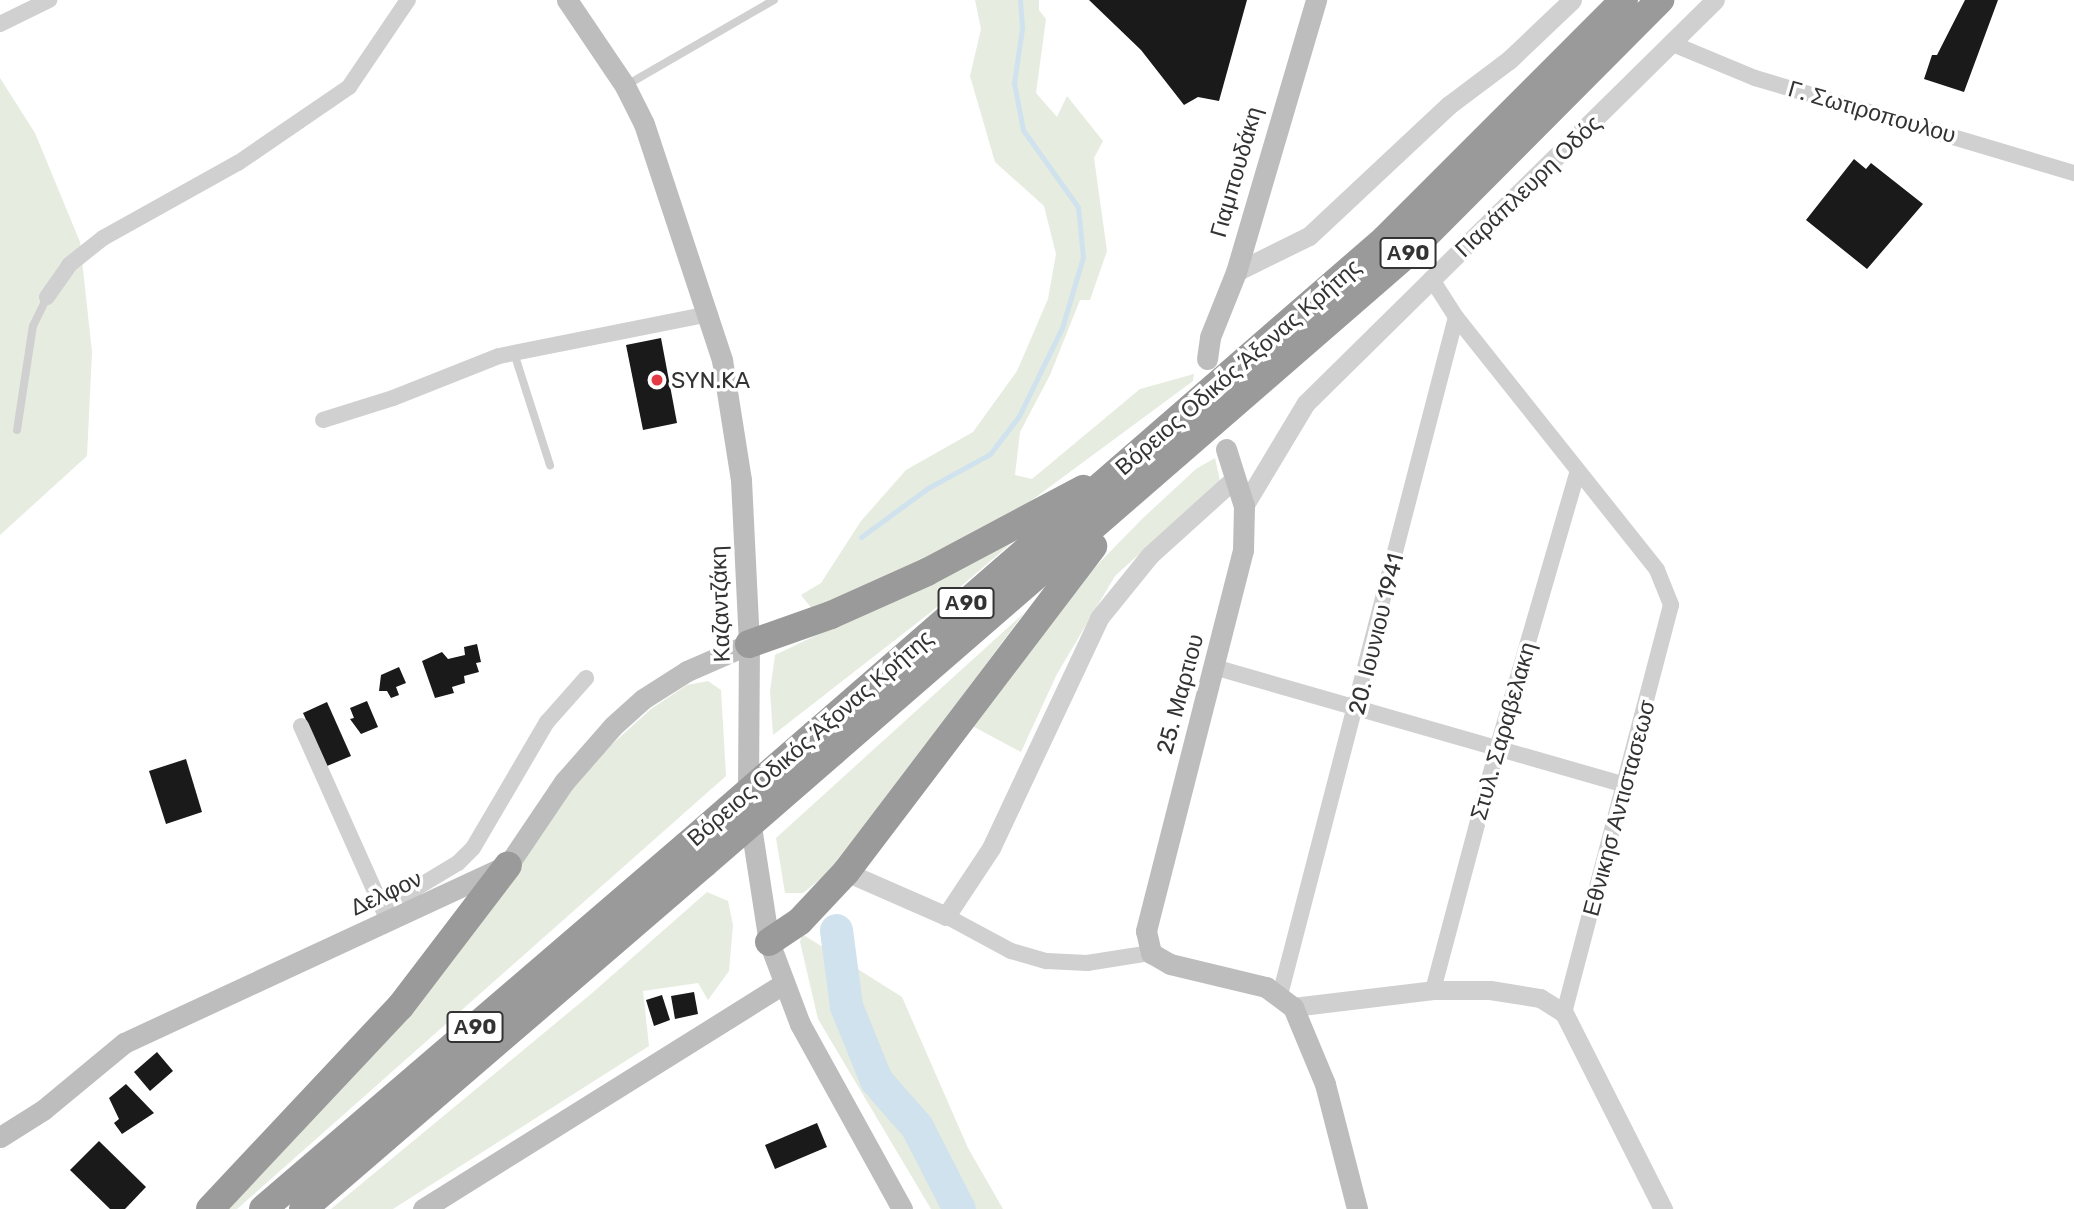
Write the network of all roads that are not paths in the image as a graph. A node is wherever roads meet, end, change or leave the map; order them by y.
1 (49, 0) edge
2 (408, 0) edge
3 (567, 0) edge
4 (774, 0) edge
5 (1316, 0) edge
6 (1572, 0) edge
7 (1624, 0) edge
8 (1660, 0) edge
9 (1715, 0) edge
10 (0, 23) edge
11 (1674, 44) junction
12 (625, 86) junction
13 (2074, 173) edge
14 (1236, 272) junction
15 (1431, 278) junction
16 (47, 297) joint
17 (710, 314) junction
18 (1456, 317) junction
19 (514, 353) junction
20 (1208, 359) dead end
21 (323, 420) dead end
22 (17, 430) dead end
23 (1226, 449) dead end
24 (550, 465) dead end
25 (1577, 473) junction
26 (1234, 479) junction
27 (1128, 481) junction
28 (1244, 506) junction
29 (749, 644) junction
30 (1214, 667) junction
31 (586, 678) dead end
32 (1358, 708) junction
33 (301, 726) dead end
34 (1497, 748) junction
35 (1625, 785) junction
36 (695, 854) junction
37 (508, 866) junction
38 (846, 872) junction
39 (386, 914) junction
40 (946, 916) junction
41 (769, 942) junction
42 (1151, 953) junction
43 (782, 985) junction
44 (1433, 990) junction
45 (1287, 1001) junction
46 (1564, 1013) junction
47 (0, 1137) edge
48 (210, 1209) edge
49 (263, 1209) edge
50 (303, 1209) edge
51 (423, 1209) edge
52 (901, 1209) edge
53 (1357, 1209) edge
54 (1663, 1209) edge

1 - 10 street
2 - 16 street
3 - 12 main road, Καζαντζάκη
4 - 12 lane
5 - 14 main road, Γιαμπουδάκη
6 - 14 street
7 - 27 highway, Βόρειος Οδικός Άξονας Κρήτης / Α90
8 - 27 highway, Βόρειος Οδικός Άξονας Κρήτης / Α90
9 - 11 street, Παράπλευρη Οδός
11 - 13 street, Γ. Σωτιροπουλου
11 - 15 street, Παράπλευρη Οδός
12 - 17 main road, Καζαντζάκη
14 - 20 main road, Γιαμπουδάκη
15 - 18 street
15 - 28 street, Παράπλευρη Οδός
16 - 22 lane
17 - 19 street
17 - 29 main road, Καζαντζάκη
18 - 25 street
18 - 32 street, 20. Ιουνιου 1941
19 - 21 street
19 - 24 lane
23 - 26 main road, 25. Μαρτιου
25 - 34 street, Στυλ. Σαραβελακη
25 - 35 street, Εθνικησ Αντιστασεωσ
26 - 28 main road, 25. Μαρτιου
26 - 40 street
27 - 29 highway
27 - 36 highway, Βόρειος Οδικός Άξονας Κρήτης / Α90, bridge
27 - 38 highway
28 - 30 main road, 25. Μαρτιου
29 - 37 main road
29 - 41 main road, Καζαντζάκη
30 - 32 street
30 - 42 main road, 25. Μαρτιου
31 - 39 street
32 - 34 street
32 - 45 street, 20. Ιουνιου 1941
33 - 39 street
34 - 35 street
34 - 44 street, Στυλ. Σαραβελακη
35 - 46 street, Εθνικησ Αντιστασεωσ
36 - 49 highway, Βόρειος Οδικός Άξονας Κρήτης / Α90
36 - 50 highway, Βόρειος Οδικός Άξονας Κρήτης / Α90
37 - 39 main road, Δελφον
37 - 48 highway
38 - 40 street
38 - 41 highway
39 - 47 main road, Δελφον
40 - 42 street
41 - 43 main road, Καζαντζάκη
42 - 45 main road
43 - 51 main road
43 - 52 main road, Καζαντζάκη
44 - 45 street
44 - 46 street
45 - 53 main road
46 - 54 street

